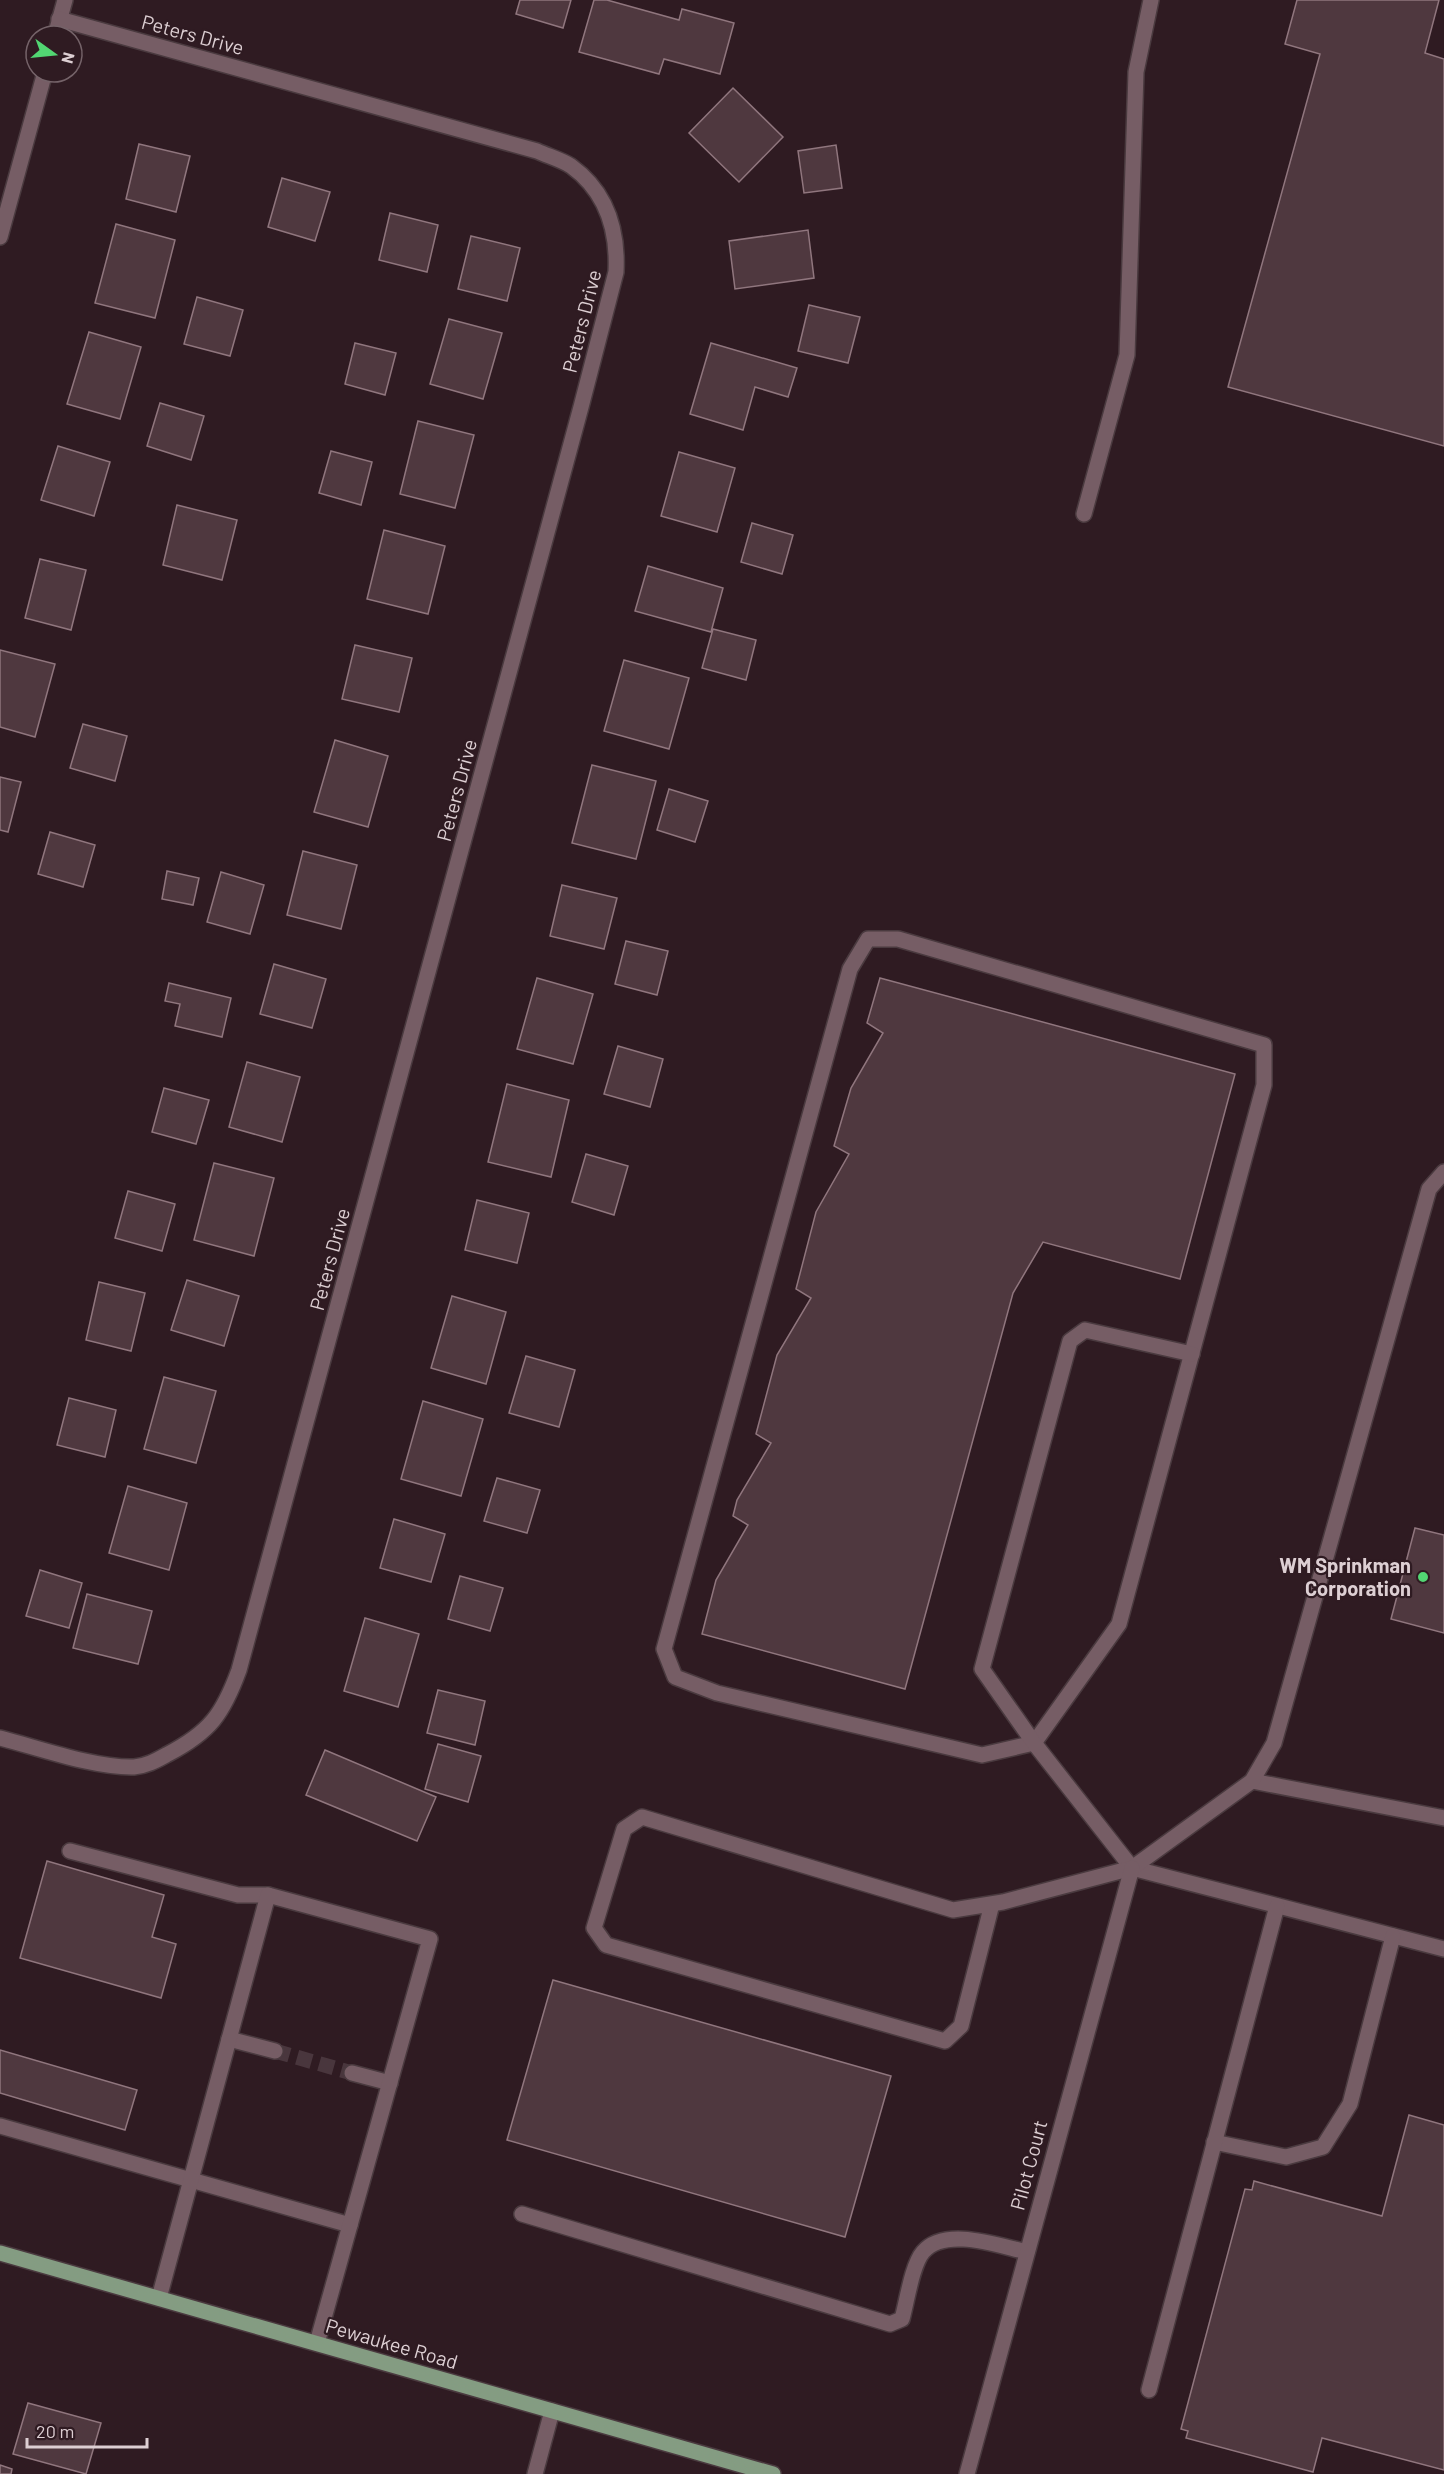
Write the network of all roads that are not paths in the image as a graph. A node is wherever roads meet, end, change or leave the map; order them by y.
1 (64, 0) edge
2 (1151, 0) edge
3 (59, 19) junction
4 (58, 24) edge
5 (42, 84) edge
6 (0, 237) edge
7 (1084, 514) dead end
8 (1444, 1172) edge
9 (1192, 1354) junction
10 (0, 1738) edge
11 (1034, 1743) junction
12 (1252, 1781) junction
13 (1444, 1818) edge
14 (70, 1851) dead end
15 (1132, 1868) junction
16 (268, 1895) junction
17 (992, 1904) junction
18 (1277, 1906) junction
19 (1393, 1936) junction
20 (1444, 1949) edge
21 (229, 2039) junction
22 (275, 2052) tunnel mouth
23 (352, 2073) tunnel mouth
24 (390, 2083) junction
25 (0, 2126) edge
26 (1214, 2142) junction
27 (191, 2180) junction
28 (522, 2214) dead end
29 (350, 2225) junction
30 (1026, 2252) junction
31 (0, 2253) edge
32 (159, 2298) junction
33 (317, 2343) junction
34 (1149, 2390) dead end
35 (552, 2411) junction
36 (535, 2474) edge
37 (773, 2474) edge
38 (967, 2474) edge

1 - 3 street
2 - 7 street
3 - 4 street
3 - 10 street, Peters Drive
5 - 6 street
8 - 12 street
9 - 11 street
9 - 11 street
9 - 11 street
11 - 15 street
12 - 13 street
12 - 15 street
14 - 16 street
15 - 17 street
15 - 18 street
15 - 30 street, Pilot Court
16 - 21 street
16 - 24 street
17 - 17 street
18 - 19 street
18 - 26 street
19 - 20 street
19 - 26 street
21 - 22 street
21 - 27 street
23 - 24 street
24 - 29 street
25 - 27 street
26 - 34 street
27 - 29 street
27 - 32 street
28 - 30 street
29 - 33 street
30 - 38 street, Pilot Court
31 - 32 main road, Pewaukee Road
32 - 33 main road, Pewaukee Road
33 - 35 main road, Pewaukee Road
35 - 36 street
35 - 37 main road, Pewaukee Road

